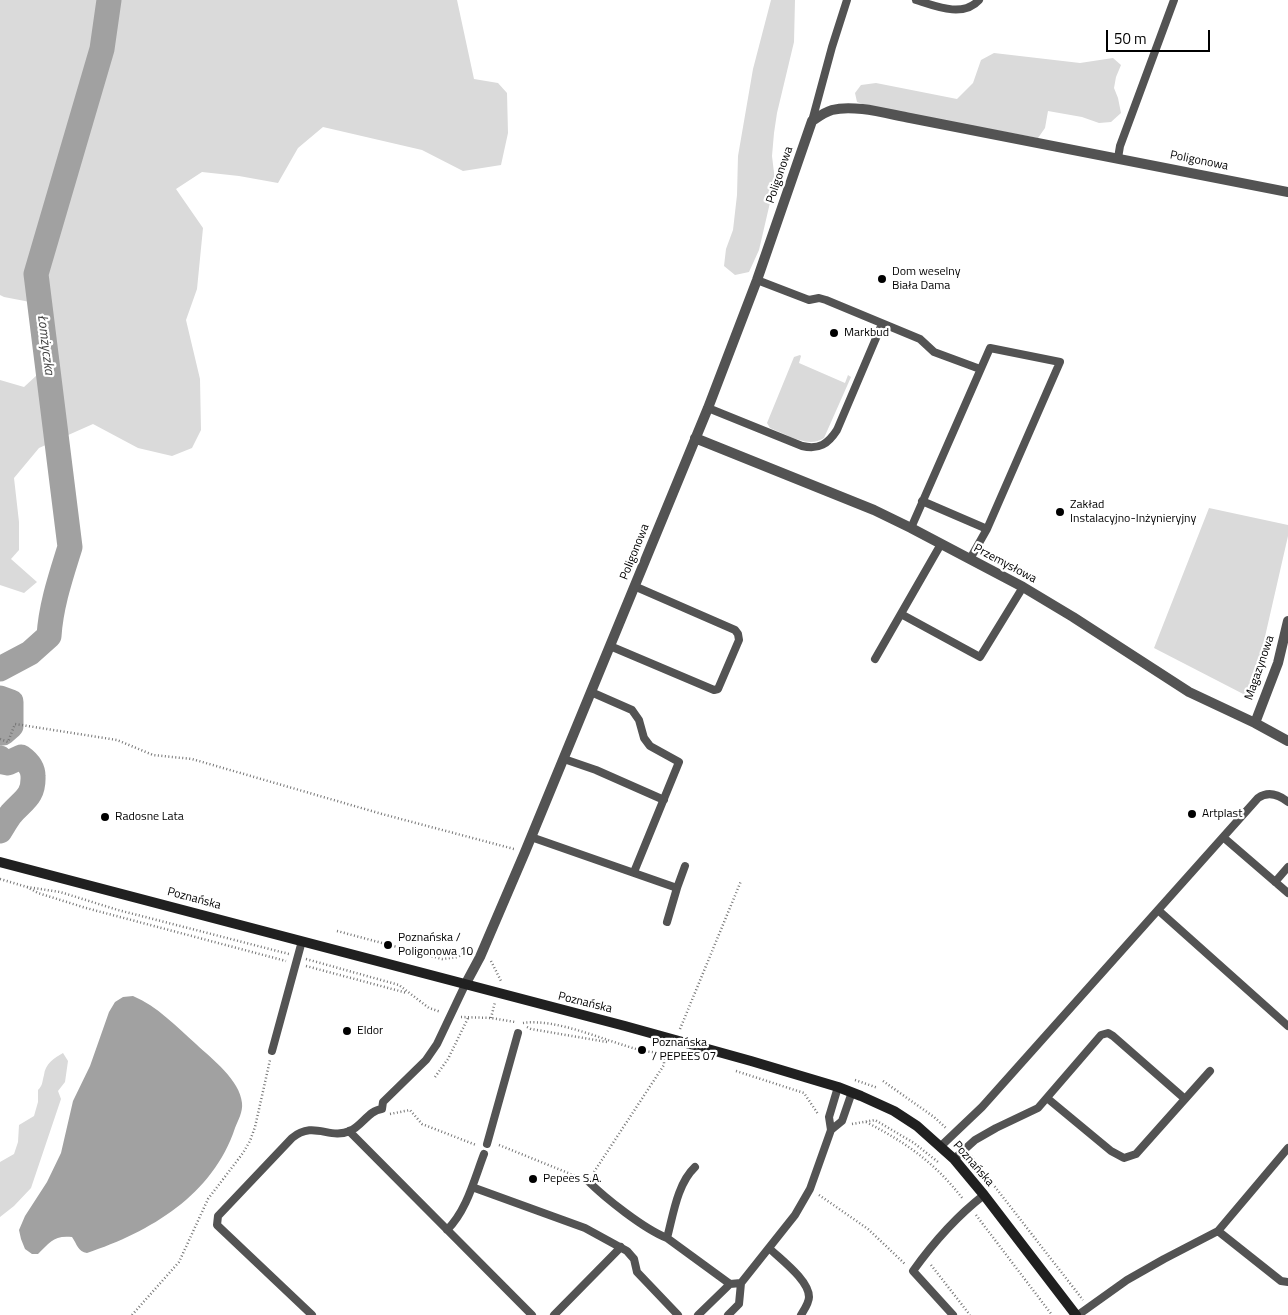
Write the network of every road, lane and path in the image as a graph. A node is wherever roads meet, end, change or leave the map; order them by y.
1 (847, 0) edge
2 (916, 0) edge
3 (979, 0) edge
4 (1174, 0) edge
5 (812, 121) junction
6 (1118, 158) junction
7 (1288, 192) edge
8 (757, 280) junction
9 (882, 324) junction
10 (980, 370) junction
11 (708, 408) junction
12 (695, 438) junction
13 (922, 501) junction
14 (911, 528) junction
15 (987, 529) junction
16 (941, 544) junction
17 (970, 559) junction
18 (634, 586) junction
19 (1023, 587) junction
20 (901, 614) junction
21 (1288, 621) edge
22 (610, 646) junction
23 (875, 659) dead end
24 (591, 692) junction
25 (1254, 723) junction
26 (0, 739) edge
27 (1288, 741) edge
28 (564, 759) junction
29 (664, 800) junction
30 (1288, 802) edge
31 (531, 837) junction
32 (1223, 837) junction
33 (525, 852) junction
34 (5, 863) edge
35 (685, 866) dead end
36 (1288, 867) edge
37 (634, 872) junction
38 (0, 879) edge
39 (740, 881) dead end
40 (1275, 882) junction
41 (27, 887) junction
42 (677, 888) junction
43 (1288, 893) edge
44 (1158, 910) junction
45 (666, 922) dead end
46 (302, 941) junction
47 (297, 960) junction
48 (465, 985) junction
49 (468, 1018) dead end
50 (1288, 1026) edge
51 (518, 1033) dead end
52 (676, 1040) junction
53 (616, 1043) junction
54 (272, 1051) joint
55 (664, 1052) junction
56 (682, 1055) dead end
57 (728, 1068) dead end
58 (1210, 1072) dead end
59 (435, 1077) dead end
60 (838, 1087) junction
61 (852, 1092) junction
62 (1046, 1098) junction
63 (1185, 1099) junction
64 (410, 1110) dead end
65 (388, 1114) dead end
66 (818, 1114) dead end
67 (865, 1122) dead end
68 (852, 1124) dead end
69 (831, 1130) junction
70 (349, 1131) junction
71 (487, 1144) dead end
72 (499, 1145) dead end
73 (941, 1146) junction
74 (1288, 1148) edge
75 (484, 1154) dead end
76 (954, 1159) junction
77 (695, 1167) dead end
78 (588, 1181) junction
79 (472, 1187) junction
80 (810, 1189) junction
81 (984, 1195) junction
82 (447, 1230) junction
83 (1218, 1231) junction
84 (667, 1238) junction
85 (621, 1247) junction
86 (768, 1248) junction
87 (924, 1255) junction
88 (912, 1271) junction
89 (1288, 1282) edge
90 (741, 1283) junction
91 (730, 1284) junction
92 (1073, 1314) edge
93 (132, 1315) edge
94 (312, 1315) edge
95 (532, 1315) edge
96 (554, 1315) edge
97 (678, 1315) edge
98 (698, 1315) edge
99 (728, 1315) edge
100 (801, 1315) edge
101 (953, 1315) edge
102 (970, 1315) edge

1 - 5 lane, Poligonowa
2 - 3 lane
4 - 6 lane
5 - 6 street, Poligonowa
5 - 8 street, Poligonowa
6 - 7 street, Poligonowa
8 - 9 lane
8 - 11 street, Poligonowa
9 - 10 lane
9 - 11 lane
10 - 13 lane
10 - 15 lane
11 - 12 street, Poligonowa
12 - 14 street, Przemysłowa
12 - 18 street, Poligonowa
13 - 14 lane
13 - 15 lane
14 - 16 street, Przemysłowa
15 - 17 lane
16 - 17 street, Przemysłowa
16 - 20 lane
17 - 19 street, Przemysłowa
18 - 22 street, Poligonowa
18 - 22 lane
19 - 20 lane
19 - 25 street, Przemysłowa
20 - 23 lane
21 - 25 street, Magazynowa
22 - 24 street, Poligonowa
24 - 28 street, Poligonowa
24 - 29 lane
25 - 27 street, Przemysłowa
26 - 33 path
28 - 29 lane
28 - 31 street, Poligonowa
29 - 37 lane
30 - 32 lane
31 - 33 street, Poligonowa
31 - 37 lane
32 - 40 lane
32 - 44 lane
33 - 48 street, Poligonowa
34 - 46 main road, Poznańska
35 - 42 lane
36 - 40 lane
37 - 42 lane
38 - 41 path
39 - 52 path
40 - 43 lane
41 - 47 path
41 - 47 path
42 - 45 lane
44 - 50 lane
44 - 73 lane
46 - 47 lane
46 - 48 main road, Poznańska
47 - 47 path
47 - 54 lane
48 - 52 main road, Poznańska
48 - 70 lane
49 - 59 path
51 - 71 lane
52 - 60 main road, Poznańska
53 - 53 path
53 - 55 path
54 - 93 path
55 - 56 path
55 - 78 path
57 - 66 path
58 - 63 lane
60 - 61 main road, Poznańska
60 - 69 lane
61 - 69 lane
61 - 73 main road, Poznańska
62 - 63 lane
62 - 63 lane
62 - 76 lane
64 - 65 path
67 - 68 path
69 - 80 lane
70 - 82 lane
70 - 94 lane
72 - 78 path
73 - 76 main road, Poznańska
74 - 83 lane
75 - 79 lane
76 - 81 main road, Poznańska
77 - 84 lane
78 - 84 lane
79 - 82 lane
79 - 85 lane
80 - 86 lane
80 - 88 path
81 - 87 lane
81 - 92 main road, Poznańska
82 - 95 lane
83 - 89 lane
83 - 92 lane
84 - 91 lane
85 - 96 lane
85 - 97 lane
86 - 90 lane
86 - 100 lane
87 - 88 lane
87 - 102 path
88 - 101 lane
90 - 91 lane
90 - 99 lane
91 - 98 lane

